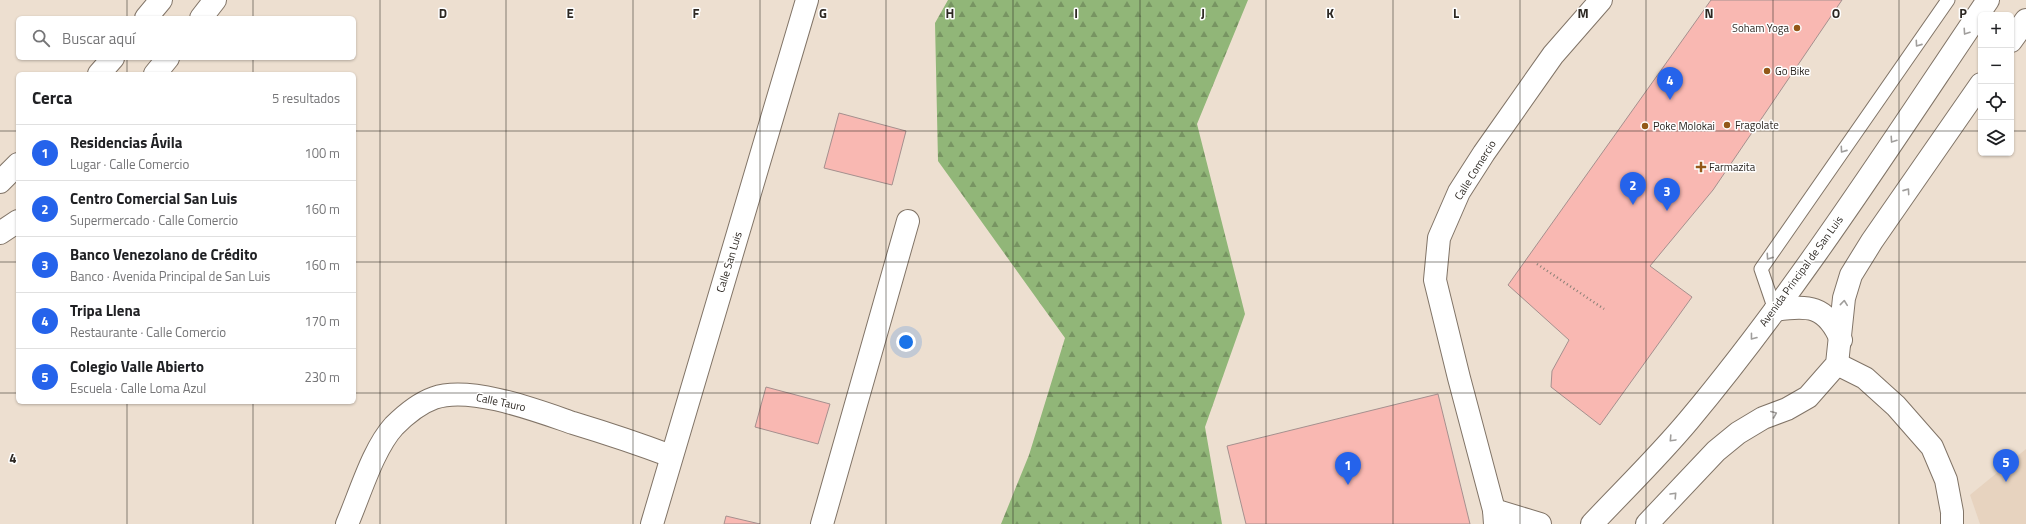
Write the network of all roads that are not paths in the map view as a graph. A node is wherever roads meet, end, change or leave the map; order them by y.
1 (161, 0) edge
2 (215, 0) edge
3 (807, 0) edge
4 (1600, 0) edge
5 (1948, 0) edge
6 (1988, 0) edge
7 (148, 16) edge
8 (203, 16) edge
9 (2026, 20) edge
10 (2014, 37) edge
11 (111, 60) edge
12 (166, 60) edge
13 (101, 72) edge
14 (157, 72) edge
15 (1978, 88) edge
16 (16, 166) edge
17 (0, 182) edge
18 (908, 221) dead end
19 (16, 222) edge
20 (0, 233) edge
21 (1774, 310) junction
22 (1841, 340) junction
23 (1837, 364) junction
24 (671, 456) junction
25 (1494, 517) edge
26 (347, 524) edge
27 (652, 524) edge
28 (822, 524) edge
29 (1540, 524) edge
30 (1592, 524) edge
31 (1647, 524) edge
32 (1952, 524) edge

1 - 7 street
2 - 8 street
3 - 24 street, Calle San Luis
4 - 25 street, Calle Comercio
5 -> 21 lane
6 -> 21 street, Avenida Principal de San Luis
9 - 10 street
11 - 13 street
12 - 14 street
22 -> 15 street
16 - 17 street
18 - 28 street
19 - 20 street
21 - 22 street
21 -> 30 street, Avenida Principal de San Luis
22 - 23 street
31 -> 23 street
23 - 32 street
24 - 26 street, Calle Tauro
24 - 27 street, Calle San Luis
25 - 29 street, Calle Comercio

